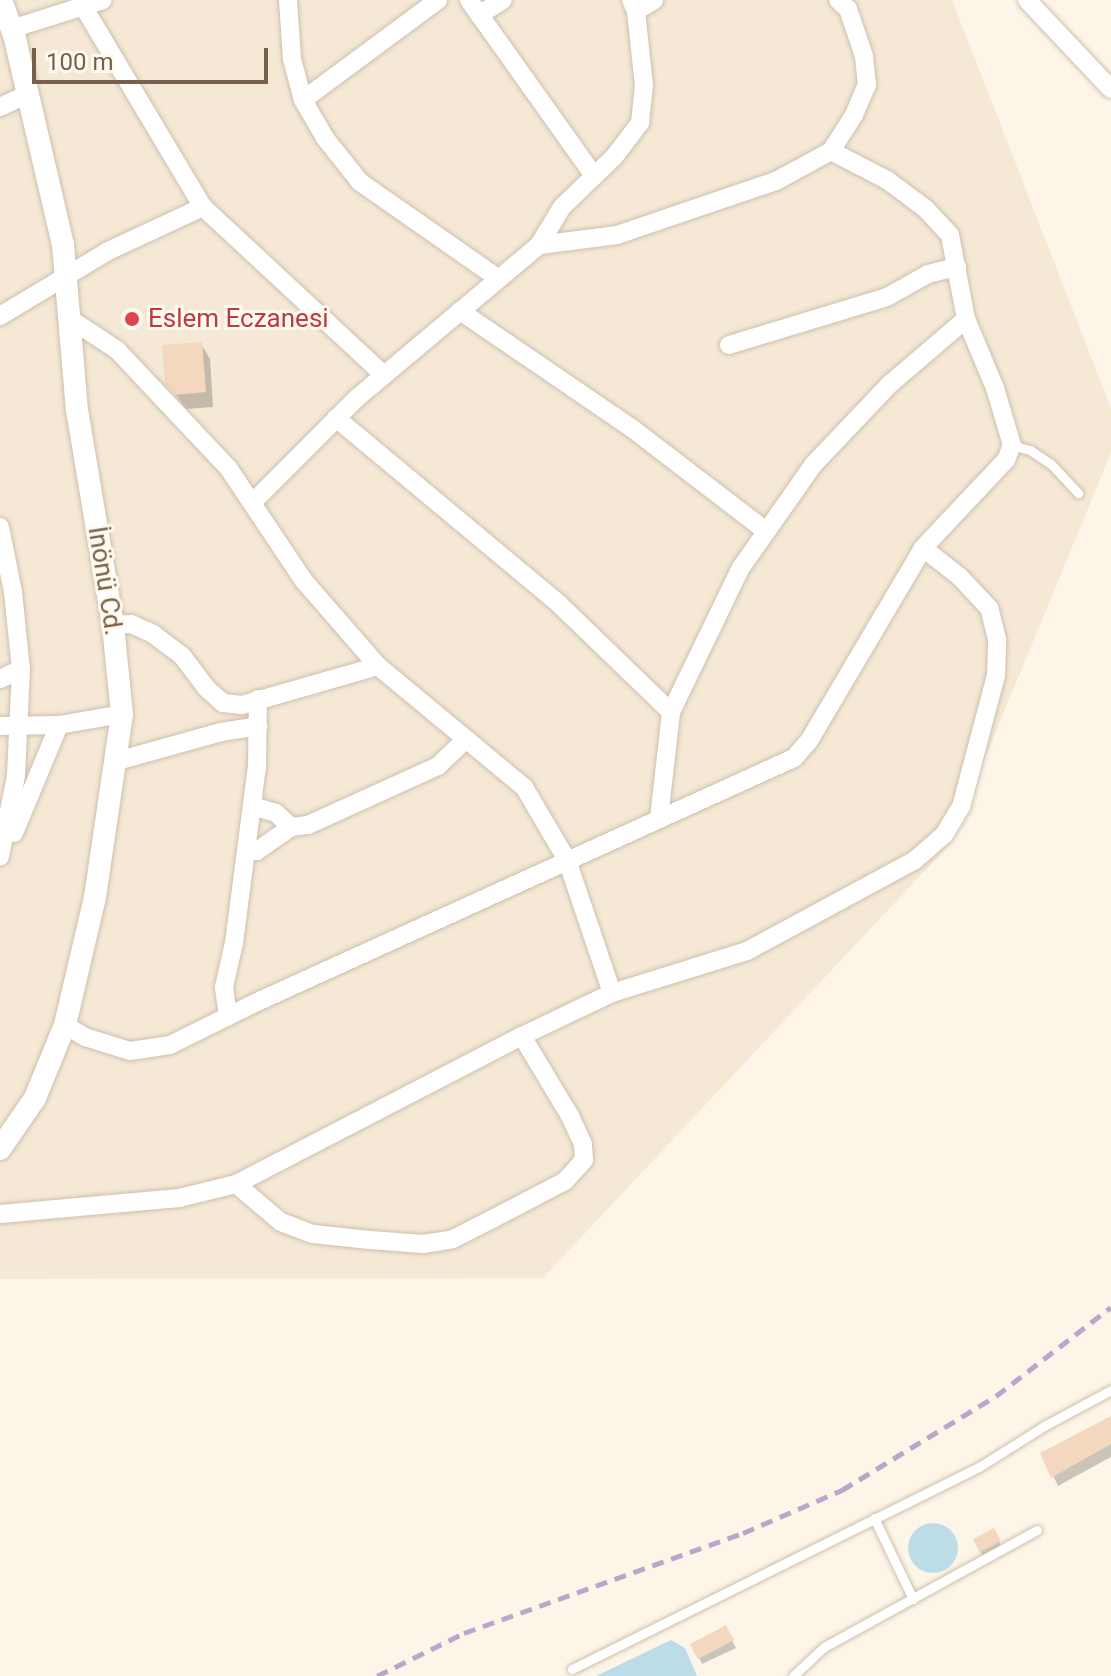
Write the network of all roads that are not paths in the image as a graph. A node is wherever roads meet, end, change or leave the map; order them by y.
1 (1, 0) edge
2 (103, 0) edge
3 (288, 0) edge
4 (438, 0) edge
5 (503, 0) edge
6 (654, 0) edge
7 (838, 0) edge
8 (1027, 0) edge
9 (633, 5) edge
10 (83, 6) junction
11 (474, 8) edge
12 (11, 29) junction
13 (1111, 89) edge
14 (28, 94) junction
15 (303, 100) junction
16 (0, 107) edge
17 (831, 151) junction
18 (594, 176) junction
19 (203, 207) junction
20 (539, 245) junction
21 (957, 267) junction
22 (66, 277) junction
23 (499, 279) junction
24 (460, 311) junction
25 (0, 316) edge
26 (70, 319) junction
27 (966, 319) junction
28 (729, 345) dead end
29 (384, 375) junction
30 (336, 418) junction
31 (1012, 445) junction
32 (1078, 493) dead end
33 (252, 503) junction
34 (0, 527) edge
35 (766, 531) junction
36 (923, 548) junction
37 (113, 625) junction
38 (378, 666) junction
39 (21, 669) junction
40 (0, 679) edge
41 (258, 699) junction
42 (671, 712) junction
43 (122, 714) junction
44 (20, 725) junction
45 (59, 725) junction
46 (0, 726) edge
47 (259, 726) junction
48 (466, 739) junction
49 (17, 757) junction
50 (117, 761) junction
51 (44, 762) junction
52 (252, 806) junction
53 (659, 818) junction
54 (291, 827) junction
55 (247, 850) junction
56 (1, 852) edge
57 (567, 860) junction
58 (612, 993) junction
59 (228, 1016) junction
60 (65, 1025) junction
61 (522, 1036) junction
62 (0, 1149) edge
63 (236, 1184) junction
64 (0, 1214) edge
65 (1111, 1390) edge
66 (874, 1518) junction
67 (1037, 1530) dead end
68 (913, 1599) junction
69 (572, 1669) dead end
70 (793, 1676) edge

1 - 12 street, İnönü Cd.
2 - 10 street
3 - 15 street
4 - 15 street
5 - 11 street
6 - 9 street
7 - 17 street
8 - 13 street
9 - 18 street
10 - 12 street
10 - 19 street
11 - 18 street
12 - 14 street, İnönü Cd.
14 - 16 street
14 - 22 street, İnönü Cd.
15 - 23 street
17 - 20 street
17 - 21 street
18 - 20 street
19 - 22 street
19 - 29 street
20 - 23 street
21 - 27 street
21 - 28 street
22 - 25 street
22 - 26 street, İnönü Cd.
23 - 24 street
24 - 29 street
24 - 35 street
26 - 33 street
26 - 37 street, İnönü Cd.
27 - 31 street
27 - 35 street
29 - 30 street
30 - 33 street
30 - 42 street
31 - 32 lane
31 - 36 street
33 - 38 street
34 - 39 street
35 - 42 street
36 - 53 street
36 - 58 street
37 - 41 street
37 - 43 street, İnönü Cd.
38 - 41 street
38 - 48 street
39 - 40 street
39 - 44 street
41 - 47 street
42 - 53 street
43 - 45 street
43 - 50 street, İnönü Cd.
44 - 45 street
44 - 46 street
44 - 49 street
45 - 51 street
47 - 50 street
47 - 52 street
48 - 54 street
48 - 57 street
49 - 51 lane
49 - 56 street
50 - 60 street, İnönü Cd.
51 - 56 street
52 - 54 street
52 - 55 street
53 - 57 street
54 - 55 street
55 - 59 street
57 - 58 street
57 - 59 street
58 - 61 street
59 - 60 street
60 - 62 street, İnönü Cd.
61 - 63 street
61 - 63 street
63 - 64 street
65 - 66 lane
66 - 68 lane
66 - 69 lane
67 - 68 lane
68 - 70 lane

